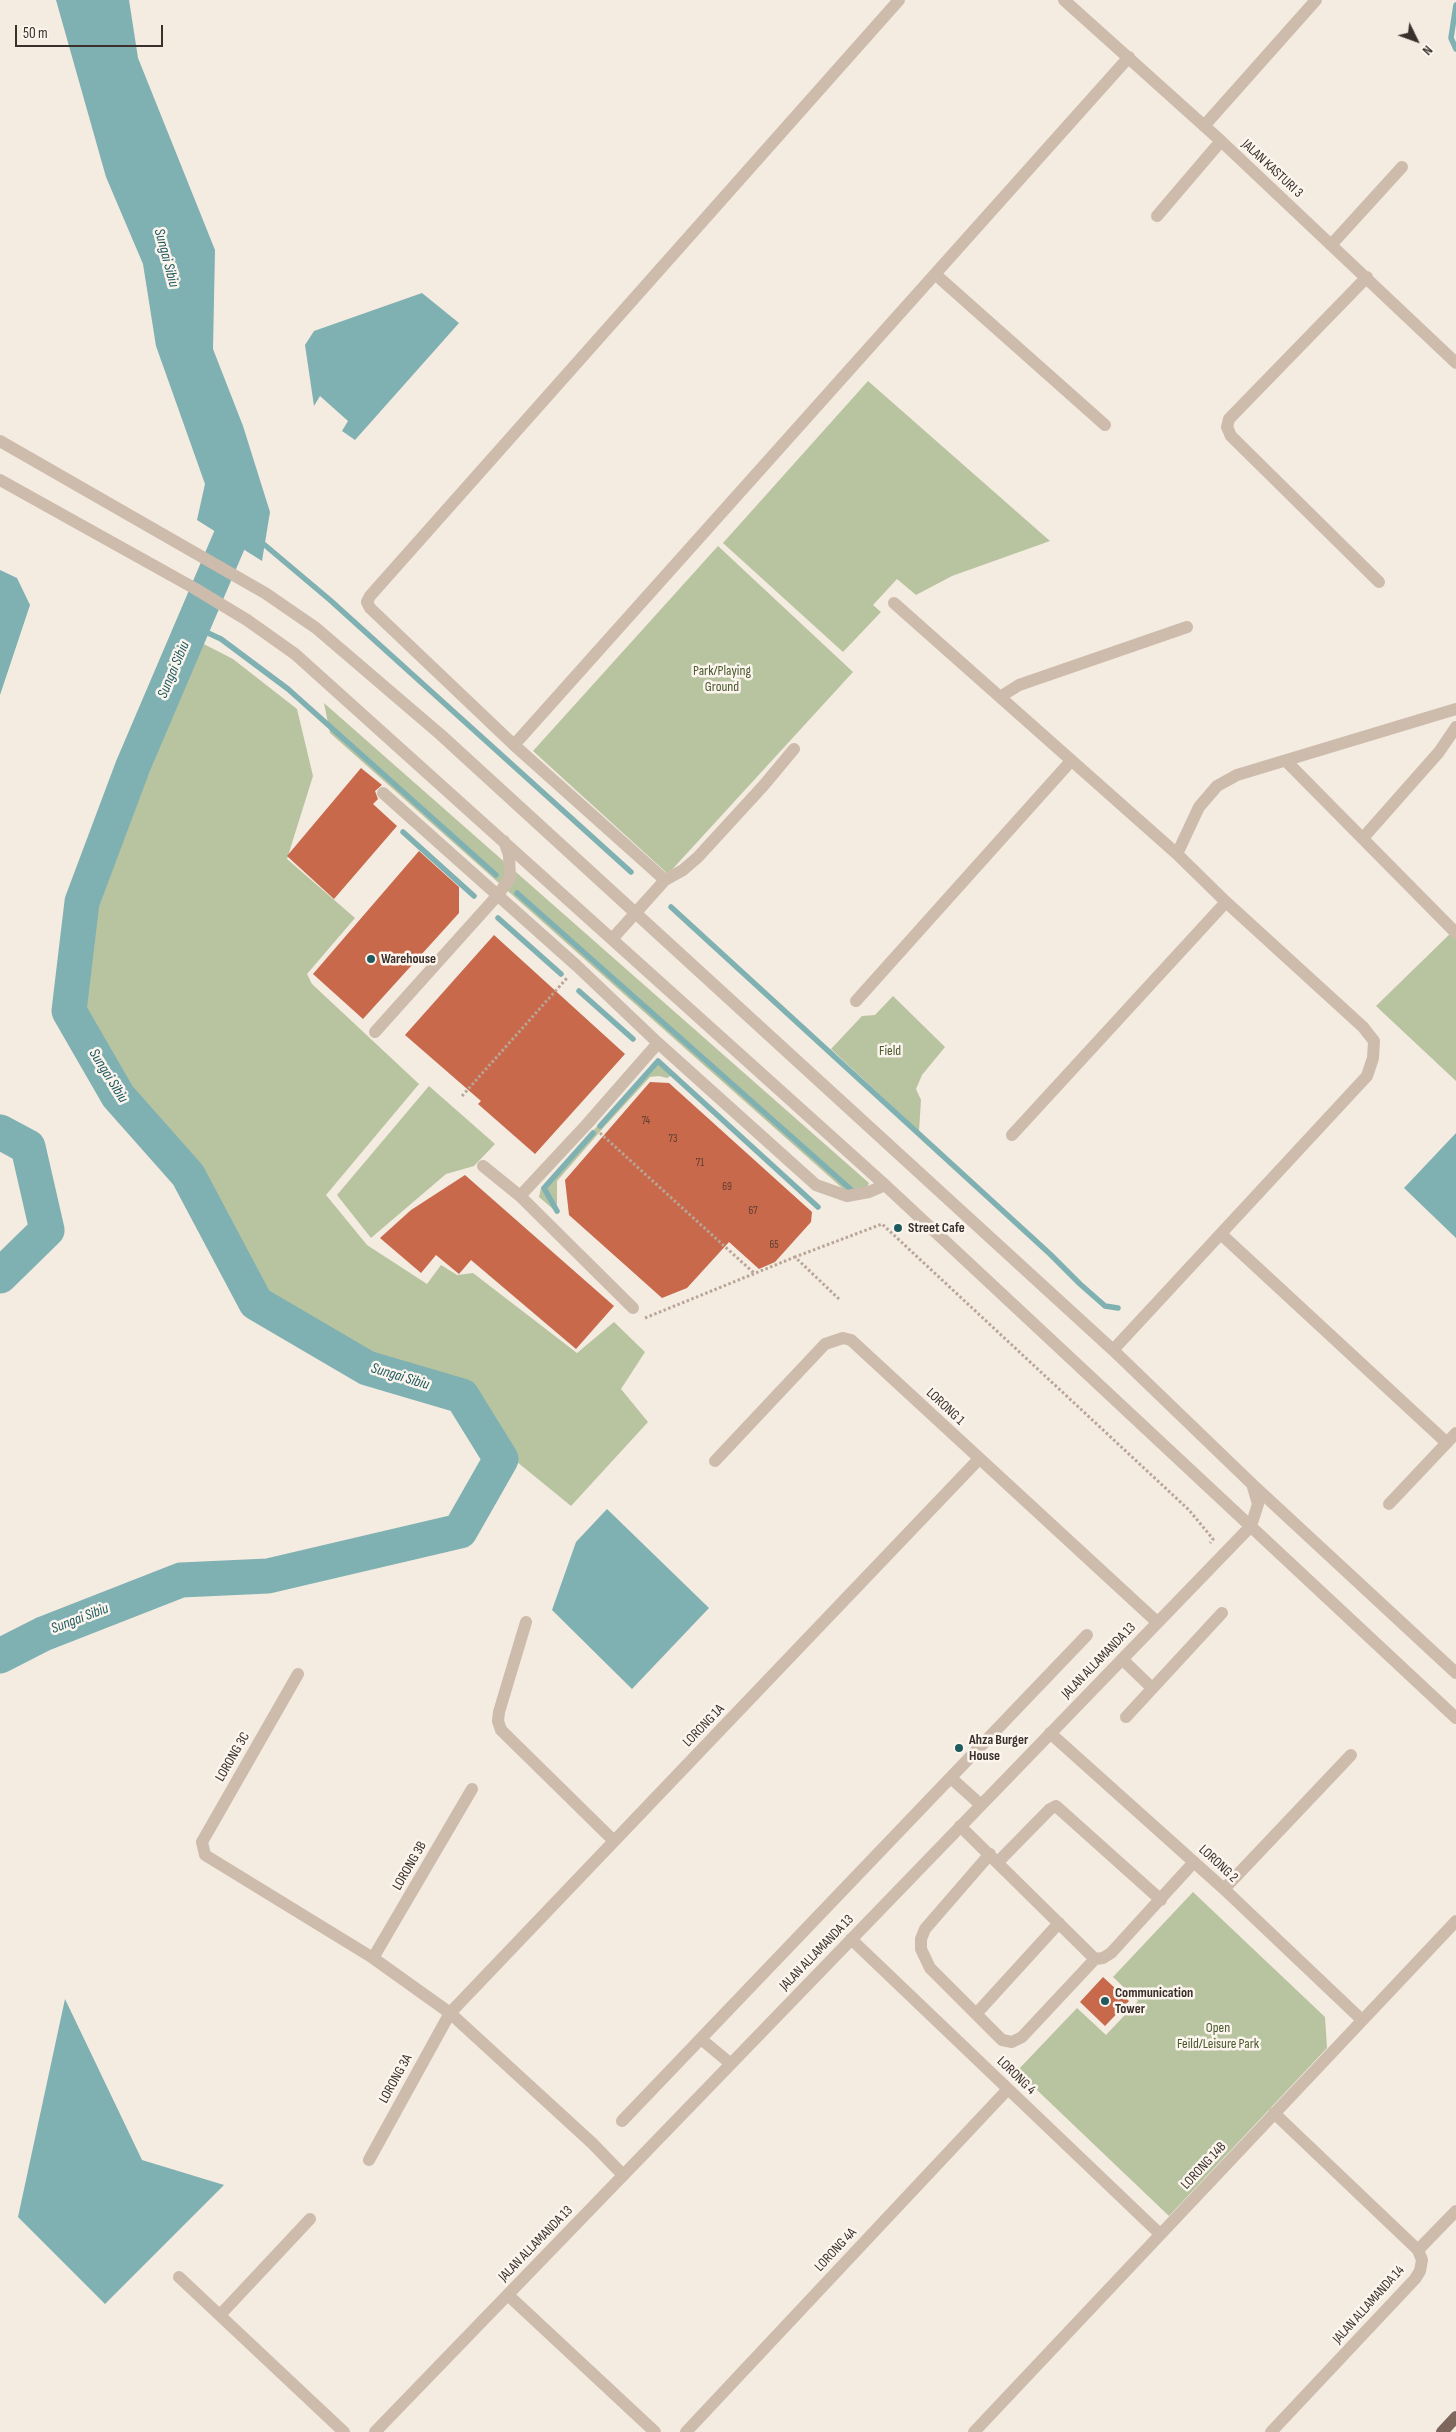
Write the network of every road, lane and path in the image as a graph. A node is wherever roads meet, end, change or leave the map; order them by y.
1 (899, 0) edge
2 (1064, 0) edge
3 (1316, 0) edge
4 (1128, 57) junction
5 (1204, 126) junction
6 (1221, 141) junction
7 (1402, 167) dead end
8 (1157, 216) dead end
9 (1331, 245) junction
10 (935, 274) junction
11 (1367, 278) junction
12 (1456, 363) edge
13 (1106, 425) dead end
14 (0, 441) edge
15 (0, 480) edge
16 (1379, 582) dead end
17 (894, 603) dead end
18 (1188, 626) dead end
19 (1000, 697) junction
20 (1456, 709) edge
21 (1456, 728) edge
22 (514, 745) junction
23 (794, 749) dead end
24 (1071, 761) junction
25 (1287, 762) junction
26 (383, 794) dead end
27 (1363, 838) junction
28 (504, 840) junction
29 (1177, 854) junction
30 (664, 880) junction
31 (497, 896) junction
32 (1226, 902) junction
33 (634, 913) junction
34 (1456, 933) edge
35 (613, 938) junction
36 (577, 966) junction
37 (856, 1001) dead end
38 (376, 1032) dead end
39 (658, 1043) junction
40 (462, 1096) dead end
41 (588, 1123) junction
42 (1012, 1135) dead end
43 (484, 1166) dead end
44 (885, 1185) junction
45 (520, 1196) junction
46 (1222, 1235) junction
47 (795, 1258) junction
48 (755, 1274) junction
49 (840, 1300) dead end
50 (633, 1308) dead end
51 (645, 1318) dead end
52 (1113, 1350) junction
53 (1456, 1432) edge
54 (1446, 1443) junction
55 (979, 1459) junction
56 (715, 1461) dead end
57 (1252, 1484) junction
58 (1389, 1504) dead end
59 (1250, 1526) junction
60 (1207, 1546) dead end
61 (1222, 1613) dead end
62 (526, 1622) dead end
63 (1157, 1622) junction
64 (1087, 1636) dead end
65 (1122, 1658) junction
66 (1456, 1673) edge
67 (298, 1674) dead end
68 (1152, 1688) junction
69 (1126, 1717) dead end
70 (1456, 1718) edge
71 (1050, 1733) junction
72 (1351, 1754) dead end
73 (951, 1778) junction
74 (472, 1788) dead end
75 (981, 1805) junction
76 (960, 1826) junction
77 (614, 1841) junction
78 (994, 1858) junction
79 (1194, 1862) junction
80 (1224, 1889) junction
81 (1161, 1900) junction
82 (1456, 1920) edge
83 (1059, 1923) junction
84 (851, 1939) junction
85 (374, 1958) junction
86 (1095, 1959) junction
87 (450, 2013) junction
88 (976, 2014) junction
89 (1362, 2020) junction
90 (701, 2039) junction
91 (731, 2064) junction
92 (1008, 2090) junction
93 (1274, 2113) junction
94 (622, 2121) dead end
95 (369, 2160) dead end
96 (623, 2175) junction
97 (1456, 2211) edge
98 (310, 2219) dead end
99 (1160, 2234) junction
100 (1418, 2250) junction
101 (179, 2277) dead end
102 (508, 2294) junction
103 (220, 2315) junction
104 (1456, 2417) edge
105 (344, 2432) edge
106 (375, 2432) edge
107 (654, 2432) edge
108 (686, 2432) edge
109 (974, 2432) edge
110 (1271, 2432) edge
111 (1442, 2432) edge

1 - 22 street
2 - 4 street, JALAN KASTURI 3
3 - 5 street
4 - 5 street, JALAN KASTURI 3
4 - 10 street
5 - 6 street, JALAN KASTURI 3
6 - 8 street
6 - 9 street, JALAN KASTURI 3
7 - 9 street
9 - 11 street, JALAN KASTURI 3
10 - 13 street
10 - 22 street
11 - 12 street, JALAN KASTURI 3
11 - 16 street
14 - 33 street
15 - 28 street
17 - 19 street
18 - 19 street
19 - 24 street
20 - 25 street
21 - 27 street
22 - 30 street
23 - 30 street
24 - 29 street
24 - 37 street
25 - 27 street
25 - 29 street
26 - 31 street
27 - 34 street
28 - 31 street
28 - 35 street
29 - 32 street
30 - 33 street
31 - 36 street
31 - 38 street
32 - 42 street
32 - 46 street
33 - 35 street
33 - 52 street
35 - 44 street
36 - 39 street
36 - 40 path
39 - 41 street
39 - 44 street
41 - 45 street
41 - 48 path
43 - 45 street
44 - 59 street
45 - 50 street
46 - 52 street
46 - 54 street
47 - 48 path
47 - 49 path
47 - 60 path
48 - 51 path
52 - 57 street
53 - 54 street
54 - 58 street
55 - 56 street, LORONG 1
55 - 63 street, LORONG 1
55 - 77 street, LORONG 1A
57 - 59 street, JALAN ALLAMANDA 13
57 - 66 street
59 - 63 street, JALAN ALLAMANDA 13
59 - 70 street
61 - 68 street
62 - 77 street
63 - 65 street, JALAN ALLAMANDA 13
64 - 73 street
65 - 68 street
65 - 71 street, JALAN ALLAMANDA 13
67 - 85 street, LORONG 3C
68 - 69 street
71 - 75 street, JALAN ALLAMANDA 13
71 - 79 street, LORONG 2
72 - 80 street
73 - 75 street
73 - 90 street
74 - 85 street, LORONG 3B
75 - 76 street, JALAN ALLAMANDA 13
76 - 78 street
76 - 84 street, JALAN ALLAMANDA 13
77 - 87 street, LORONG 1A
78 - 81 street
78 - 83 street
78 - 88 street
79 - 80 street, LORONG 2
79 - 81 street
80 - 89 street, LORONG 2
81 - 86 street
82 - 89 street, LORONG 14B
83 - 86 street
83 - 88 street
84 - 91 street, JALAN ALLAMANDA 13
84 - 92 street, LORONG 4
85 - 87 street
86 - 88 street
87 - 95 street, LORONG 3A
87 - 96 street
89 - 93 street, LORONG 14B
90 - 91 street
90 - 94 street
91 - 96 street, JALAN ALLAMANDA 13
92 - 99 street, LORONG 4
92 - 108 street, LORONG 4A
93 - 99 street, LORONG 14B
93 - 100 street
96 - 102 street, JALAN ALLAMANDA 13
97 - 100 street
98 - 103 street
99 - 109 street, LORONG 14B
100 - 110 street, JALAN ALLAMANDA 14
101 - 103 street
102 - 106 street, JALAN ALLAMANDA 13
102 - 107 street
103 - 105 street
104 - 111 main road

